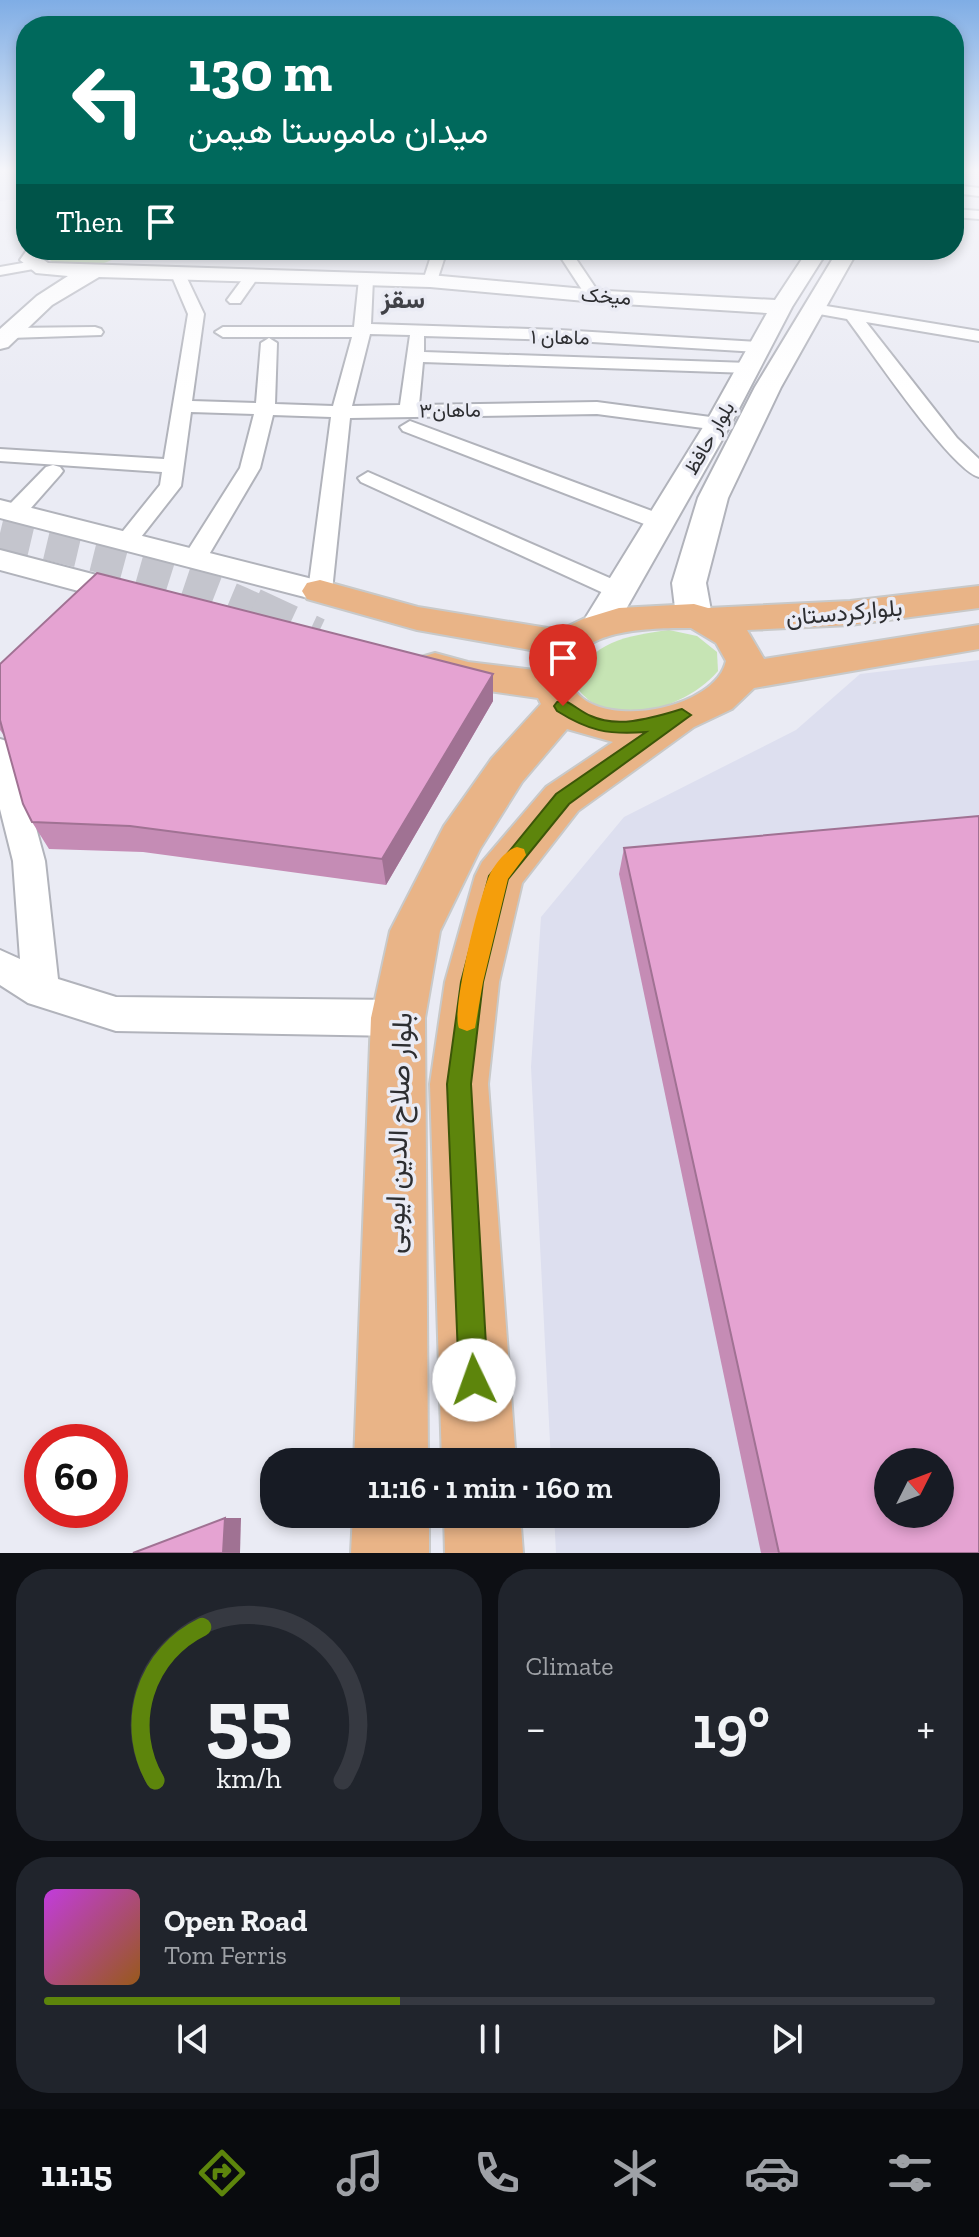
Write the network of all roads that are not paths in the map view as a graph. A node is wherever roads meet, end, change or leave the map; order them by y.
1 (30, 260) edge
2 (38, 260) edge
3 (129, 260) edge
4 (325, 260) edge
5 (437, 260) edge
6 (570, 260) edge
7 (812, 260) edge
8 (842, 260) edge
9 (0, 271) edge
10 (96, 271) junction
11 (58, 272) junction
12 (178, 274) junction
13 (252, 276) junction
14 (320, 278) junction
15 (366, 279) junction
16 (430, 281) junction
17 (593, 296) junction
18 (235, 300) dead end
19 (781, 307) junction
20 (814, 309) junction
21 (852, 315) junction
22 (362, 331) junction
23 (418, 331) junction
24 (95, 332) dead end
25 (223, 332) dead end
26 (3, 333) edge
27 (979, 336) edge
28 (269, 343) dead end
29 (415, 357) junction
30 (754, 358) junction
31 (180, 406) junction
32 (265, 410) junction
33 (341, 412) junction
34 (410, 419) junction
35 (718, 424) junction
36 (0, 455) edge
37 (172, 466) junction
38 (53, 471) dead end
39 (979, 471) edge
40 (368, 478) dead end
41 (8, 511) edge
42 (660, 522) junction
43 (126, 541) junction
44 (195, 558) junction
45 (0, 560) edge
46 (320, 591) junction
47 (619, 591) junction
48 (979, 597) edge
49 (179, 606) edge
50 (815, 615) junction
51 (701, 618) junction
52 (583, 634) junction
53 (979, 637) edge
54 (404, 658) edge
55 (835, 660) junction
56 (745, 676) junction
57 (557, 696) junction
58 (682, 715) junction
59 (0, 750) edge
60 (0, 966) edge
61 (41, 991) junction
62 (398, 1018) junction
63 (391, 1448) edge
64 (478, 1448) edge
65 (391, 1528) edge
66 (483, 1528) edge
67 (390, 1553) edge
68 (484, 1553) edge

1 - 9 street
2 - 11 main road, میخک
3 - 10 main road
4 - 14 street
5 - 16 street
6 - 17 street
7 - 19 main road, بلوار حافظ
8 - 20 main road, بلوار حافظ
10 - 11 main road, میخک
10 - 12 main road, میخک
10 - 26 main road
11 - 26 main road
12 - 13 main road, میخک
12 - 31 street
13 - 14 main road, میخک
13 - 18 street
14 - 15 main road, میخک
15 - 16 main road, میخک
15 - 22 street
16 - 17 main road, میخک
17 - 19 main road, میخک
19 - 30 main road, بلوار حافظ
20 - 21 street
20 - 51 main road, بلوار حافظ
21 - 27 street
21 - 39 street
22 - 23 street, ماهان ۱
22 - 25 street, ماهان ۱
22 - 33 street
23 - 29 street
23 - 30 street, ماهان ۱
24 - 26 street
28 - 32 street
29 - 30 street
29 - 34 street
30 - 35 main road, بلوار حافظ
31 - 32 street, ماهان۳
31 - 37 street
32 - 33 street, ماهان۳
32 - 44 street
33 - 34 street, ماهان۳
33 - 46 street
34 - 35 street, ماهان۳
34 - 42 street
35 - 42 main road, بلوار حافظ
36 - 37 street
37 - 43 street
38 - 41 street
40 - 47 street
41 - 43 main road
42 - 47 main road, بلوار حافظ
43 - 44 main road
44 - 46 main road
45 - 49 main road
46 - 52 main road, بلوارکردستان
47 - 52 main road, بلوار حافظ
48 - 50 main road, بلوارکردستان
50 - 51 main road, بلوارکردستان
50 - 55 main road
51 - 52 main road, بلوارکردستان
51 - 56 main road
52 - 57 main road
53 - 55 main road, بلوارکردستان
54 - 57 main road
55 - 56 main road, بلوارکردستان
56 - 58 main road
57 - 58 main road
57 - 62 main road, بلوار صلاح الدین ایوبی
58 - 64 main road
59 - 61 street
60 - 61 street
61 - 62 street
62 - 63 main road, بلوار صلاح الدین ایوبی
65 - 67 main road
66 - 68 main road

